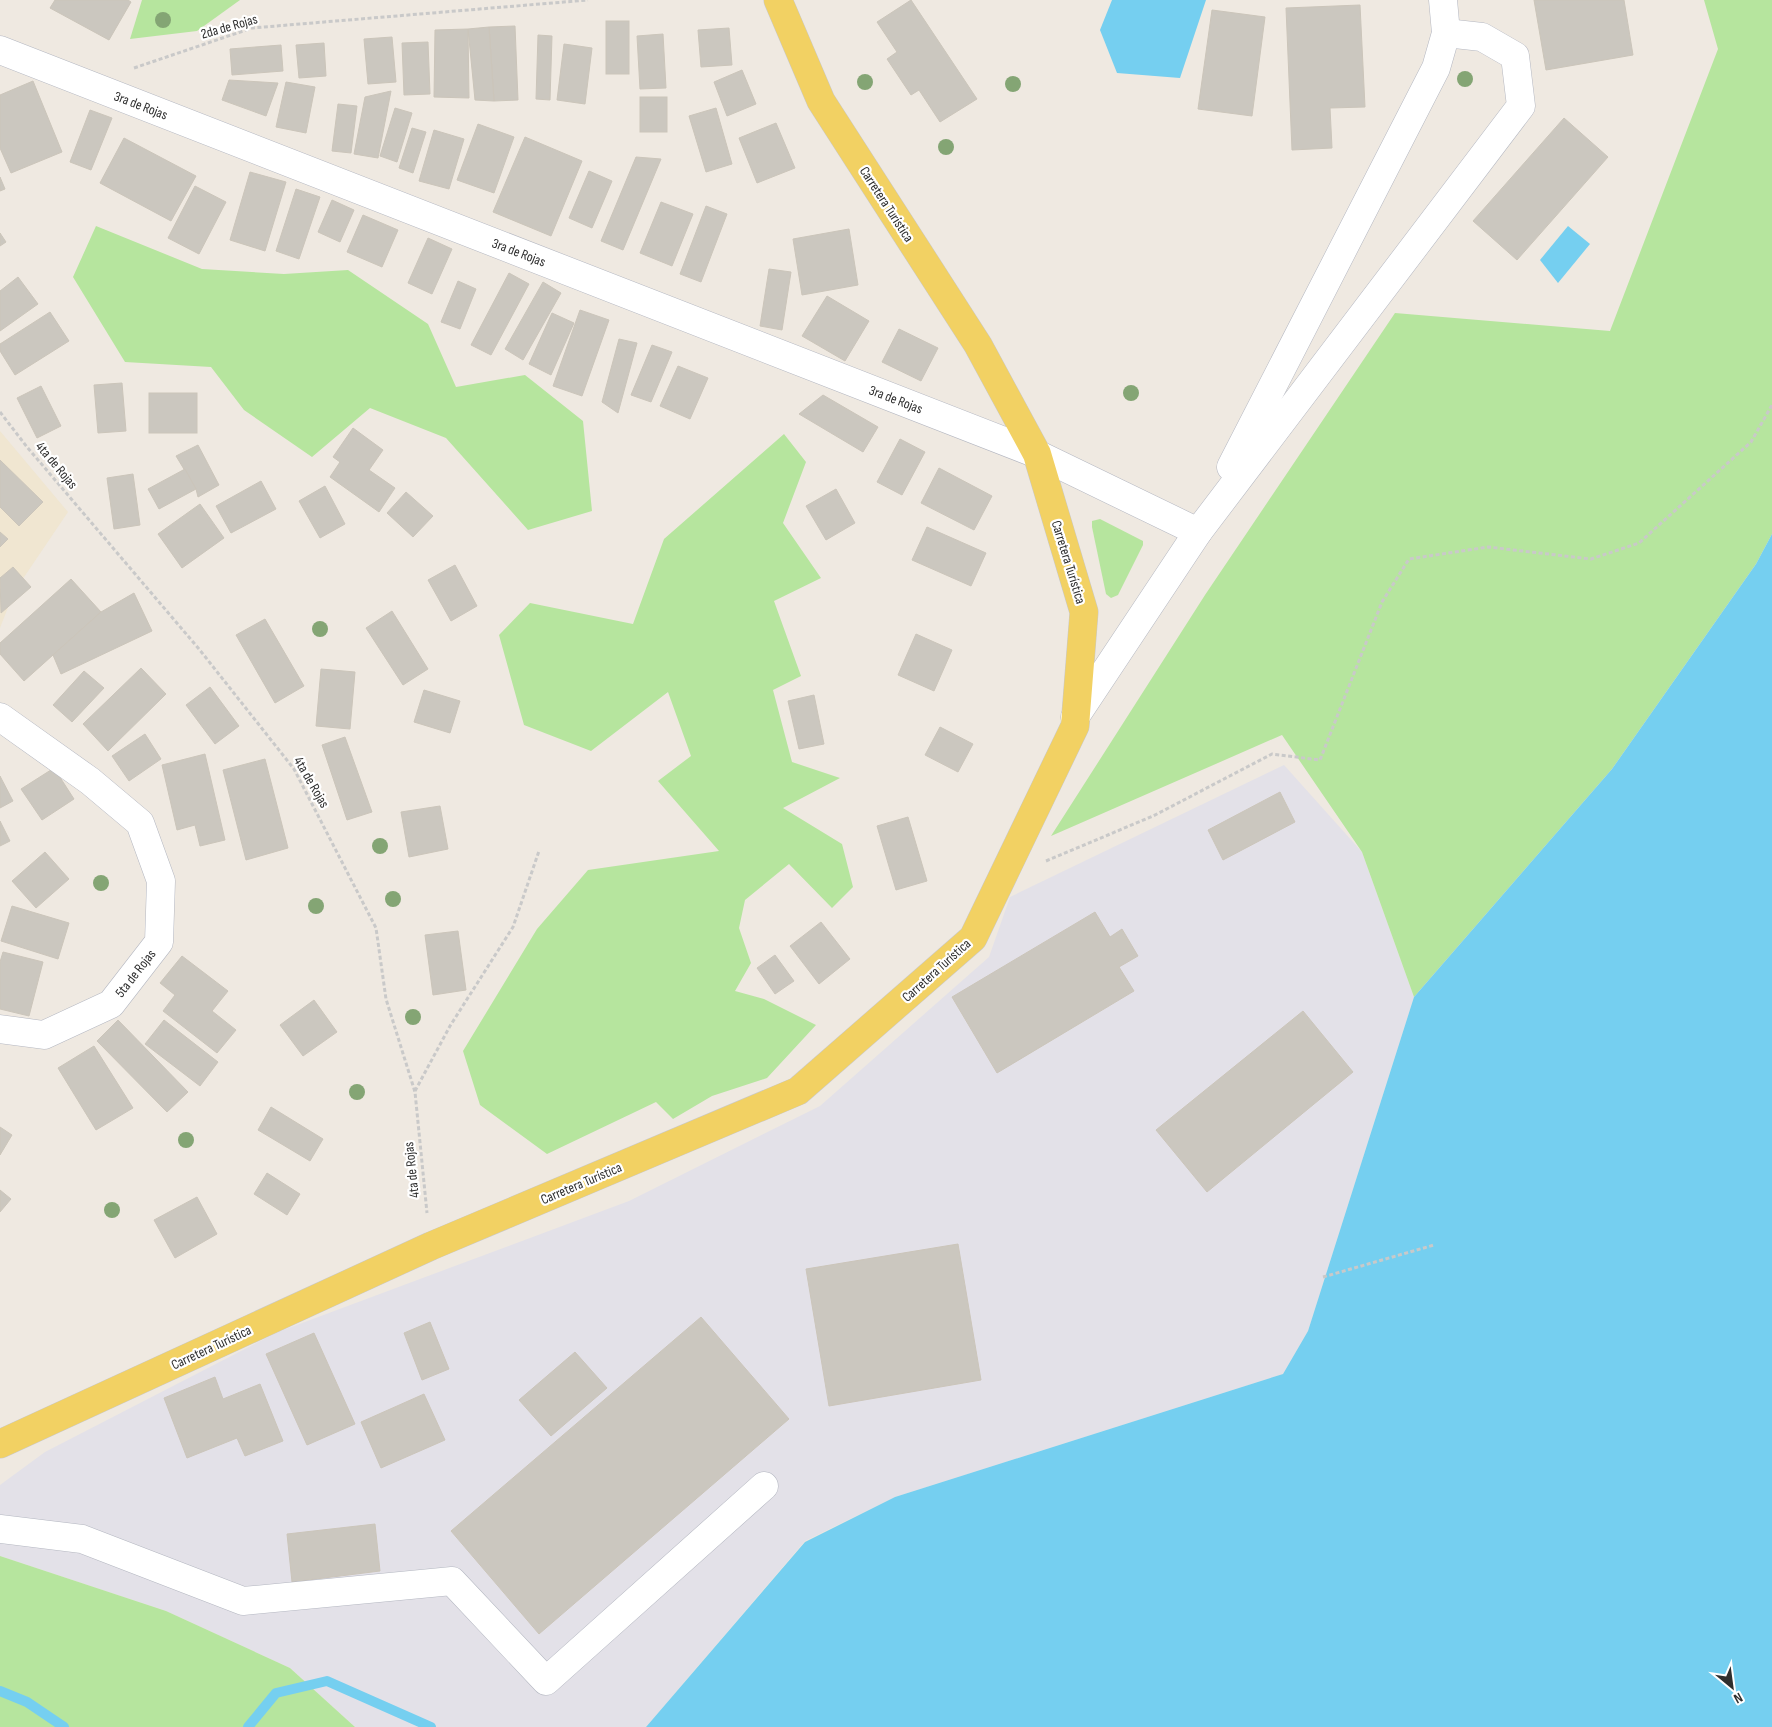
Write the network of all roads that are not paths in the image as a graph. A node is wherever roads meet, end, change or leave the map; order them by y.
1 (778, 0) edge
2 (1444, 0) edge
3 (1446, 33) junction
4 (0, 50) edge
5 (1037, 454) junction
6 (1198, 532) junction
7 (0, 716) edge
8 (1075, 717) junction
9 (0, 1029) edge
10 (0, 1444) edge
11 (764, 1486) dead end
12 (0, 1528) edge

1 - 5 main road, Carretera Turística
2 - 3 street
3 - 6 street
3 - 6 street
4 - 5 street, 3ra de Rojas
5 - 6 street, 3ra de Rojas
5 - 8 main road, Carretera Turística
6 - 8 street
7 - 9 street, 5ta de Rojas
8 - 10 main road, Carretera Turística
11 - 12 street

